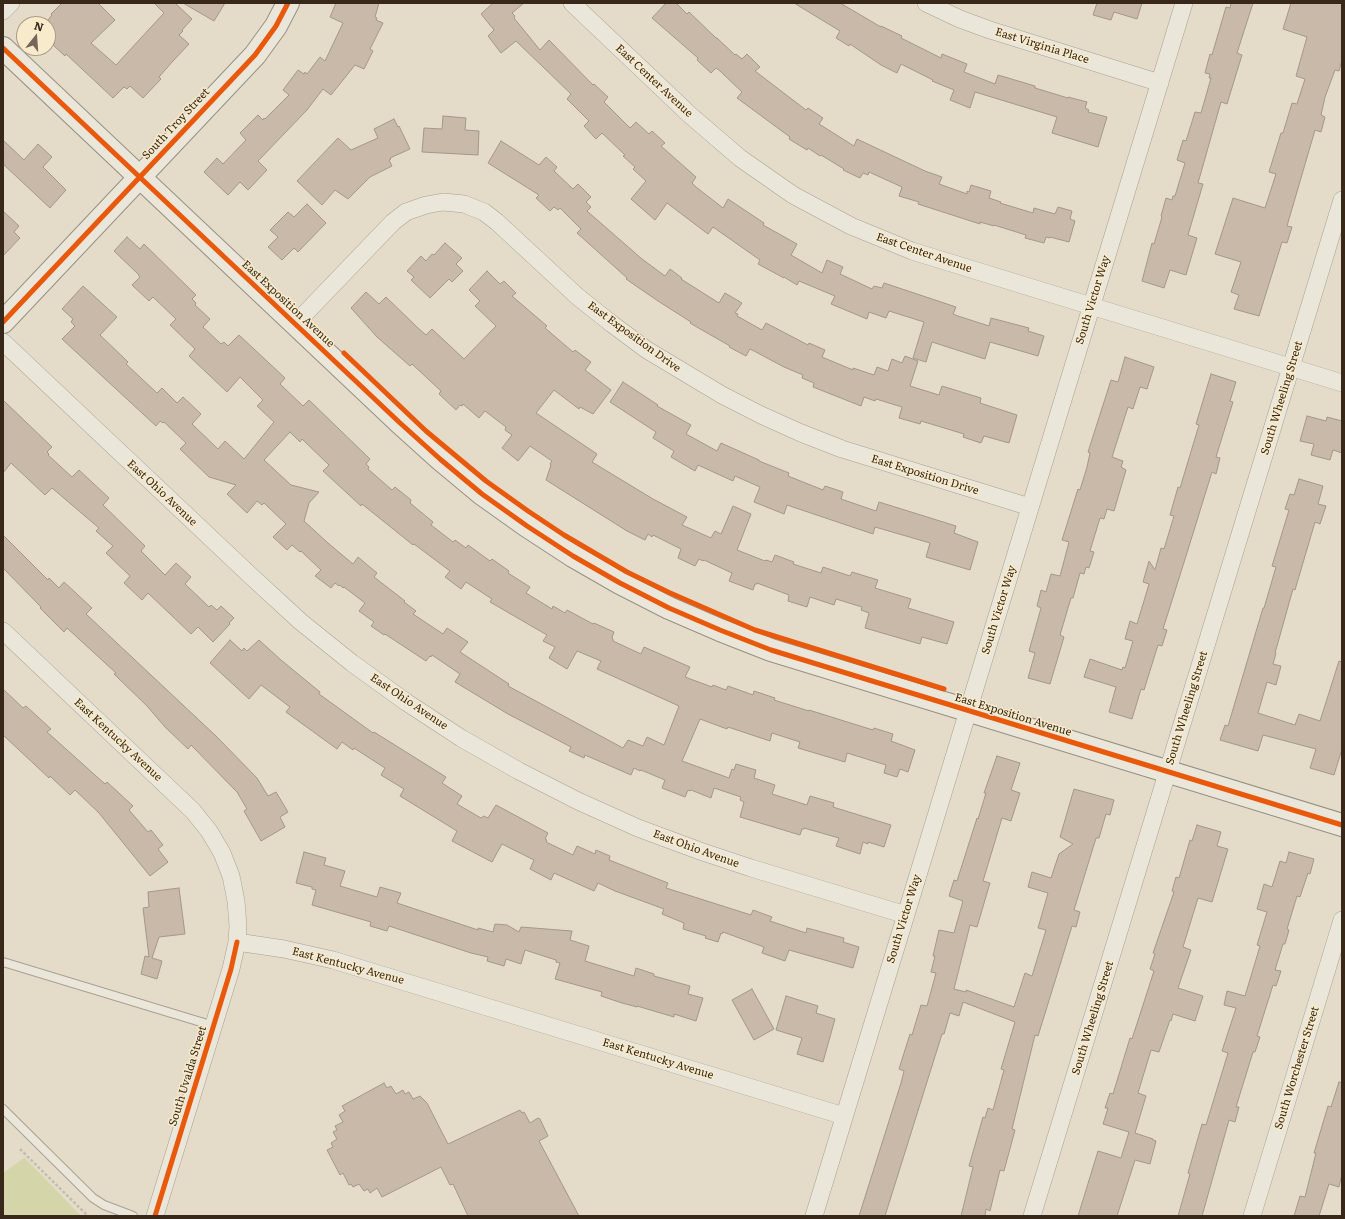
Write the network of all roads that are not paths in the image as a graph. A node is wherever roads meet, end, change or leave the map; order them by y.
1 (11, 3) edge
2 (288, 3) edge
3 (572, 3) edge
4 (926, 3) edge
5 (1184, 3) edge
6 (3, 11) edge
7 (3, 48) edge
8 (1160, 83) junction
9 (140, 177) junction
10 (1342, 200) edge
11 (1092, 306) junction
12 (3, 322) edge
13 (295, 324) junction
14 (3, 342) edge
15 (1291, 367) junction
16 (1342, 383) edge
17 (1030, 507) junction
18 (3, 631) edge
19 (968, 711) junction
20 (1168, 772) junction
21 (1342, 825) edge
22 (906, 915) junction
23 (1342, 920) edge
24 (237, 942) junction
25 (3, 962) edge
26 (214, 1026) junction
27 (3, 1109) edge
28 (844, 1116) junction
29 (133, 1216) edge
30 (155, 1216) edge
31 (814, 1216) edge
32 (1032, 1216) edge
33 (1252, 1216) edge

1 - 6 street
2 - 9 street, South Troy Street
3 - 11 street, East Center Avenue
4 - 8 street, East Virginia Place
5 - 8 street, South Victor Way
7 - 9 street, East Exposition Avenue
8 - 11 street, South Victor Way
9 - 12 street, South Troy Street
9 - 13 street, East Exposition Avenue
10 - 15 street, South Wheeling Street
11 - 15 street, East Center Avenue
11 - 17 street, South Victor Way
13 - 17 street, East Exposition Drive
13 - 19 street, East Exposition Avenue
14 - 22 street, East Ohio Avenue
15 - 16 street, East Center Avenue
15 - 20 street, South Wheeling Street
17 - 19 street, South Victor Way
18 - 24 street, East Kentucky Avenue
19 - 20 street, East Exposition Avenue
19 - 22 street, South Victor Way
20 - 21 street, East Exposition Avenue
20 - 32 street, South Wheeling Street
22 - 28 street, South Victor Way
23 - 33 street, South Worchester Street
24 - 26 street, South Uvalda Street
24 - 28 street, East Kentucky Avenue
25 - 26 lane
26 - 30 street, South Uvalda Street
27 - 29 lane
28 - 31 street, South Victor Way

